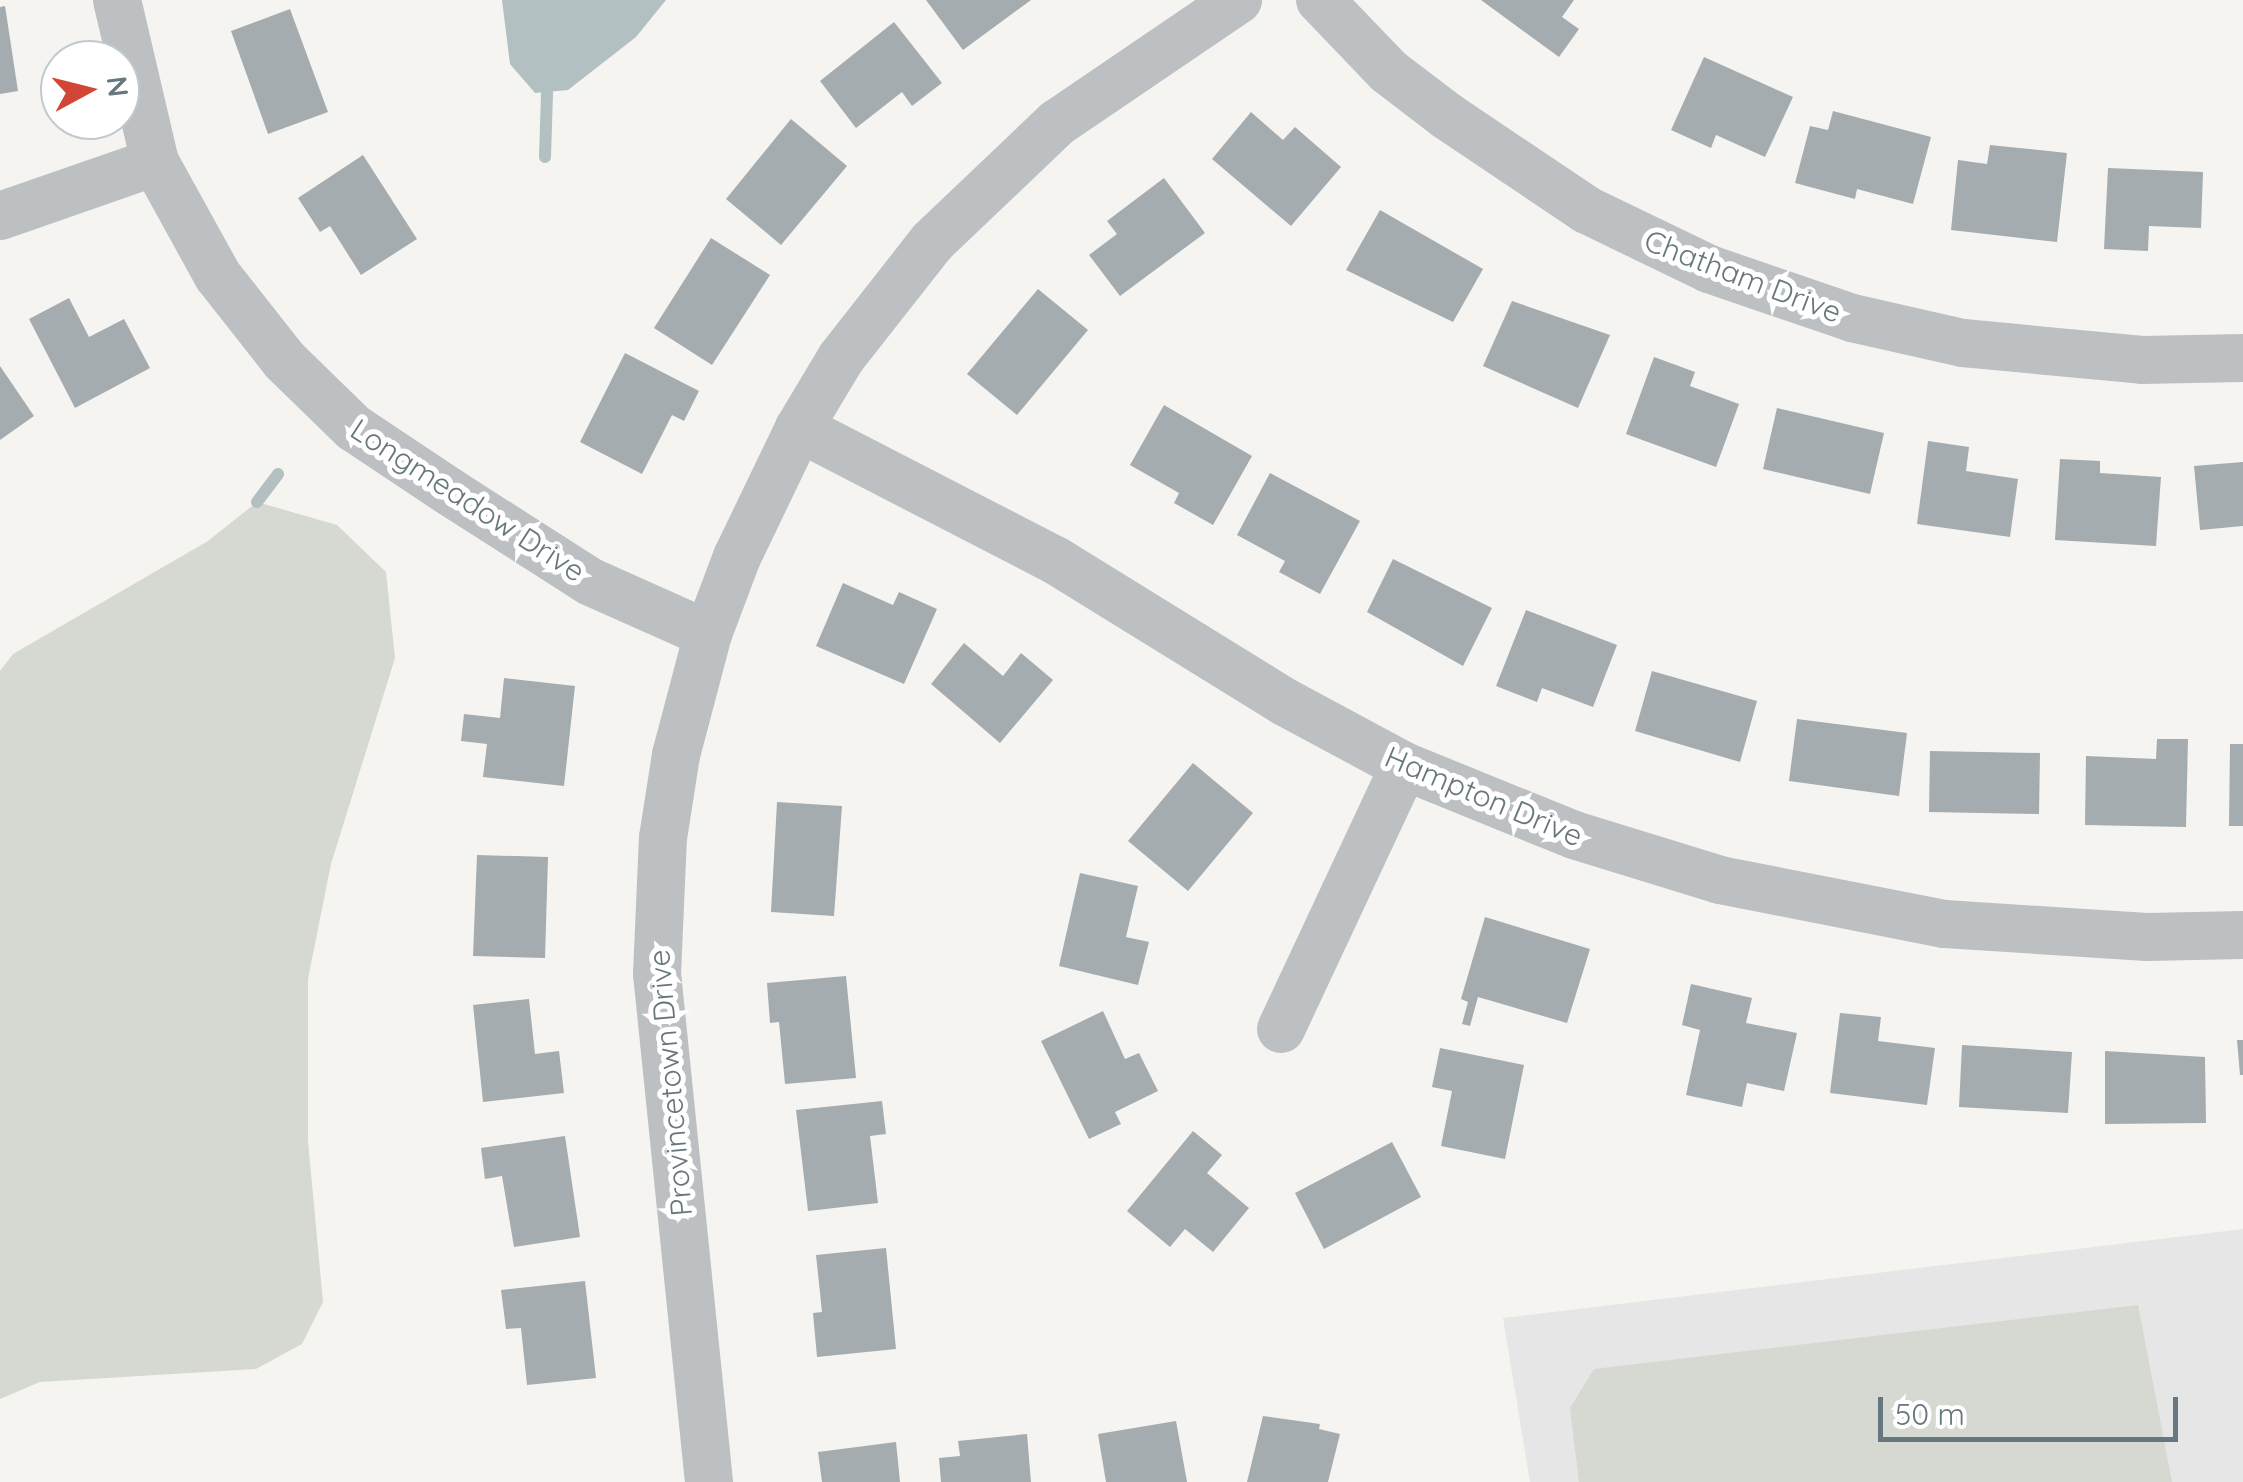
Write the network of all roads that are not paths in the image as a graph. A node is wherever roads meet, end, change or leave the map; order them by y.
1 (117, 0) edge
2 (1238, 0) edge
3 (1320, 0) edge
4 (154, 162) junction
5 (0, 216) edge
6 (2243, 358) edge
7 (799, 428) junction
8 (708, 634) junction
9 (1404, 766) junction
10 (2243, 935) edge
11 (1281, 1028) dead end
12 (709, 1482) edge

1 - 4 street, Longmeadow Drive
2 - 7 street, Provincetown Drive
3 - 6 street, Chatham Drive
4 - 5 street
4 - 8 street, Longmeadow Drive
7 - 8 street, Provincetown Drive
7 - 9 street, Hampton Drive
8 - 12 street, Provincetown Drive
9 - 10 street, Hampton Drive
9 - 11 street

